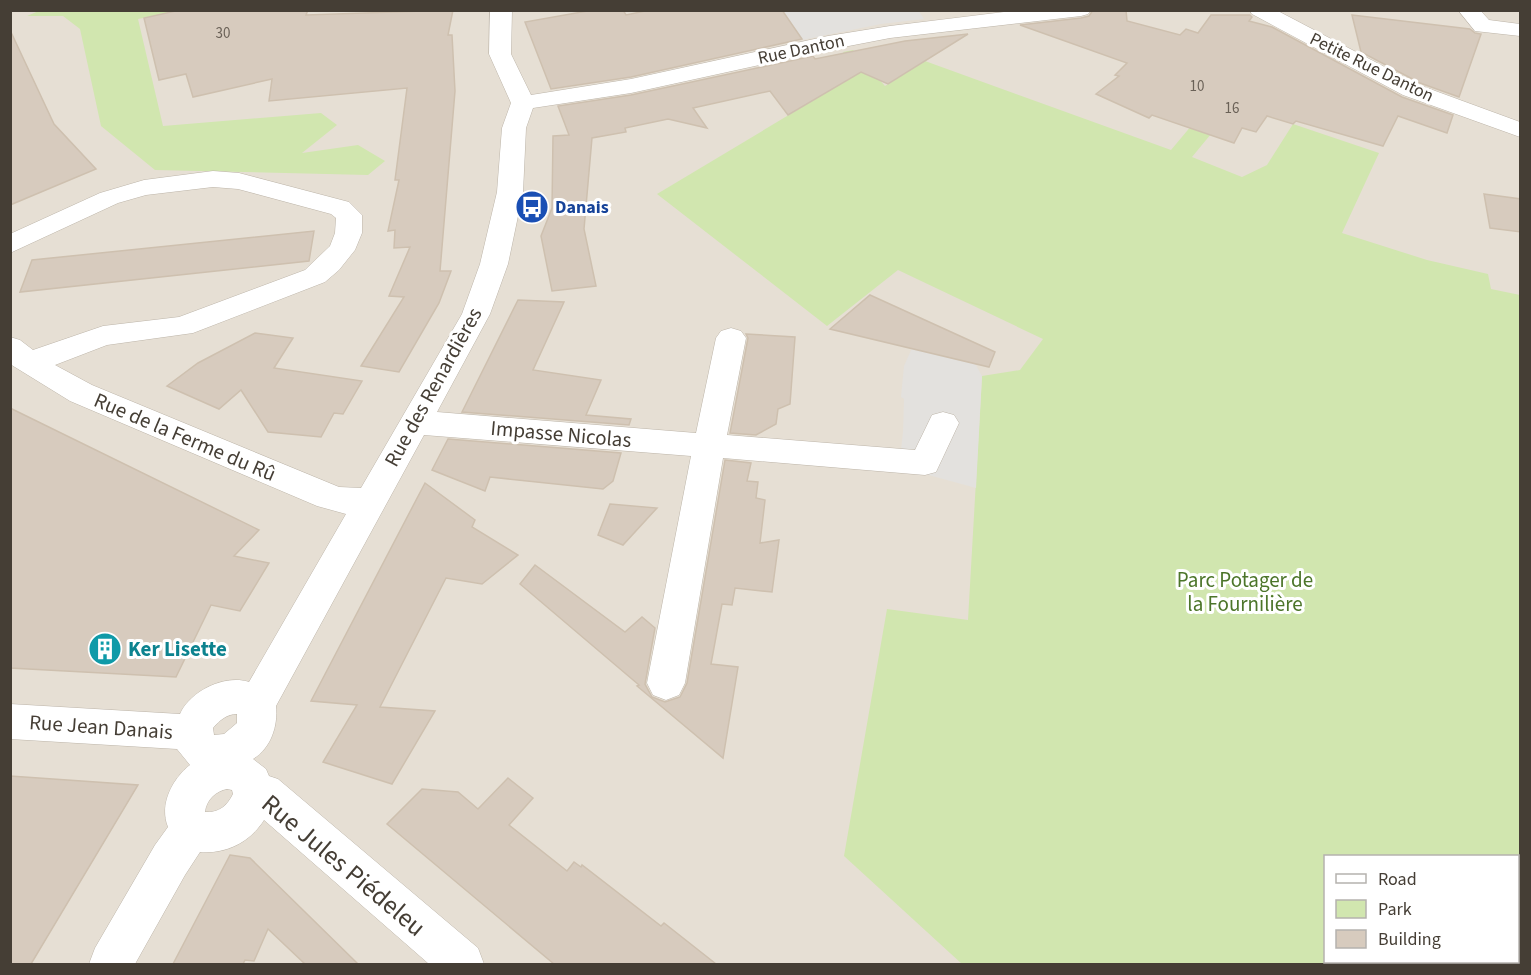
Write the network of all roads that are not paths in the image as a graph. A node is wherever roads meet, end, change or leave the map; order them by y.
1 (501, 10) edge
2 (1259, 10) edge
3 (1468, 10) edge
4 (1073, 11) edge
5 (1521, 30) edge
6 (523, 103) junction
7 (1521, 130) edge
8 (10, 245) edge
9 (731, 338) dead end
10 (20, 355) edge
11 (943, 423) dead end
12 (413, 424) junction
13 (709, 446) junction
14 (369, 501) junction
15 (666, 683) dead end
16 (253, 703) junction
17 (10, 721) edge
18 (194, 739) junction
19 (248, 769) junction
20 (195, 786) junction
21 (192, 829) junction
22 (111, 964) edge
23 (462, 964) edge

1 - 6 street
2 - 7 street, Petite Rue Danton
3 - 5 street
4 - 6 street, Rue Danton
6 - 12 street, Rue des Renardières
8 - 10 street
9 - 13 street
10 - 14 street, Rue de la Ferme du Rû
11 - 13 street, Impasse Nicolas
12 - 13 street, Impasse Nicolas
12 - 14 street, Rue des Renardières
13 - 15 street
14 - 16 street, Rue des Renardières
16 - 18 street
16 - 19 street
17 - 18 street, Rue Jean Danais
18 - 19 street, Rue Jean Danais
18 - 20 street
19 - 20 street
19 - 21 street
19 - 23 street, Rue Jules Piédeleu
20 - 21 street
21 - 22 street

